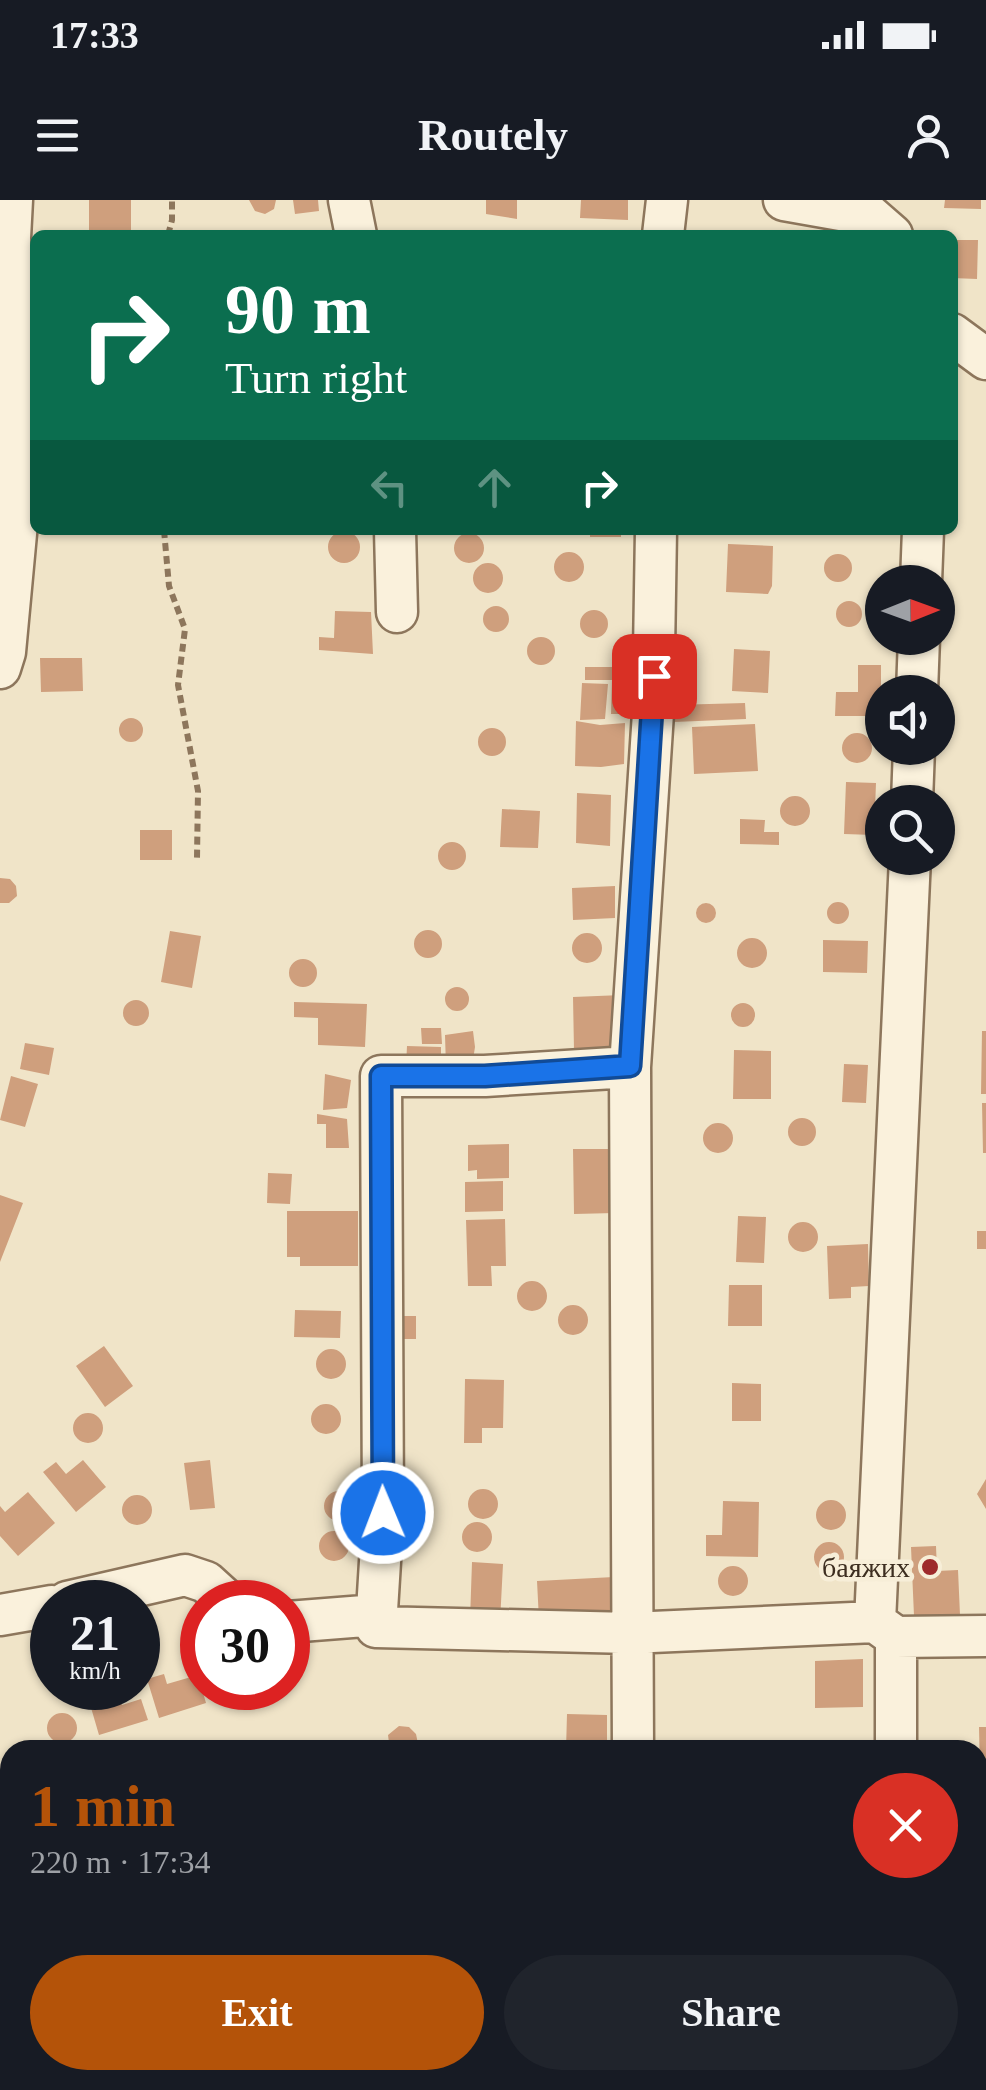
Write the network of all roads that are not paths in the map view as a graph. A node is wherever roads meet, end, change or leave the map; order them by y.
1 (12, 200) edge
2 (349, 200) edge
3 (667, 200) edge
4 (784, 200) edge
5 (355, 230) edge
6 (664, 230) edge
7 (886, 230) edge
8 (958, 338) edge
9 (986, 358) edge
10 (958, 373) edge
11 (395, 535) edge
12 (656, 535) edge
13 (923, 535) edge
14 (922, 565) edge
15 (397, 612) dead end
16 (0, 668) edge
17 (909, 875) edge
18 (630, 1066) junction
19 (200, 1580) edge
20 (160, 1581) edge
21 (30, 1610) edge
22 (0, 1615) edge
23 (378, 1615) junction
24 (310, 1620) edge
25 (886, 1630) junction
26 (630, 1633) junction
27 (986, 1636) edge
28 (632, 1740) edge
29 (895, 1740) edge

1 - 16 street
2 - 5 street
3 - 6 street
4 - 7 street
8 - 9 street
9 - 10 street
11 - 15 street
12 - 18 street
13 - 14 street
17 - 25 street
18 - 23 street
18 - 26 street
19 - 20 street
21 - 22 street
23 - 24 street
23 - 26 street
25 - 26 street
25 - 27 street
25 - 29 street
26 - 28 street

